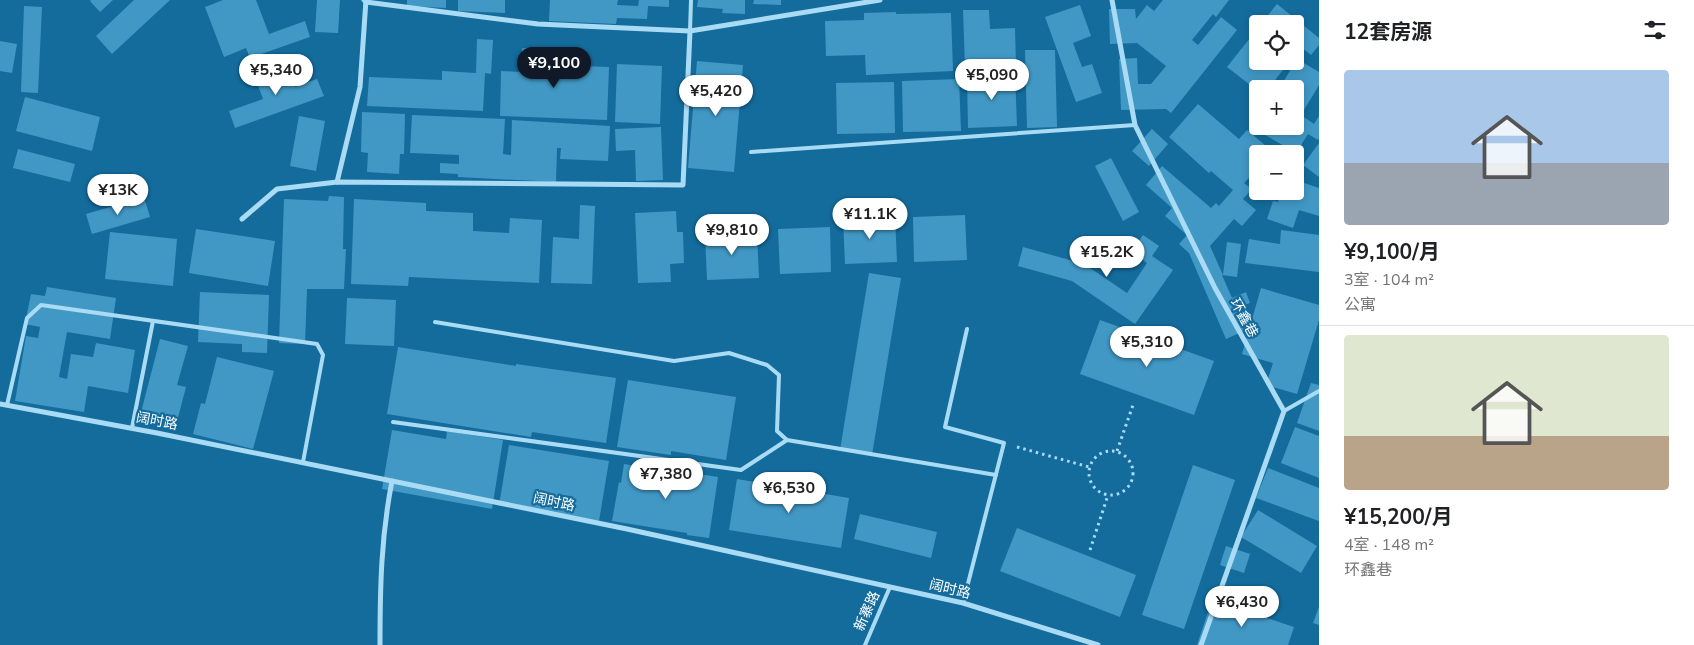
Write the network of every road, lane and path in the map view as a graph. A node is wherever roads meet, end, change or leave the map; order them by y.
1 (692, 0) edge
2 (880, 0) edge
3 (1112, 0) edge
4 (365, 1) edge
5 (690, 32) junction
6 (1135, 126) junction
7 (751, 152) dead end
8 (337, 182) junction
9 (242, 219) dead end
10 (152, 321) junction
11 (435, 322) dead end
12 (967, 329) dead end
13 (1319, 391) edge
14 (0, 404) edge
15 (7, 405) junction
16 (1133, 405) dead end
17 (1284, 411) junction
18 (393, 422) dead end
19 (132, 428) junction
20 (787, 440) junction
21 (1004, 444) junction
22 (1117, 451) junction
23 (303, 462) junction
24 (1089, 467) junction
25 (996, 475) junction
26 (392, 481) junction
27 (1108, 495) junction
28 (1090, 550) dead end
29 (890, 587) junction
30 (963, 603) junction
31 (380, 645) edge
32 (865, 645) edge
33 (1098, 645) edge
34 (1201, 645) edge

1 - 5 lane
2 - 5 street
3 - 6 street, 环鑫巷
4 - 5 street
4 - 8 street
5 - 8 street
6 - 7 lane
6 - 17 street, 环鑫巷
8 - 9 street
10 - 15 lane
10 - 19 lane
10 - 23 lane
11 - 20 lane
12 - 21 lane
13 - 17 lane
14 - 15 street, 阔时路
15 - 19 street, 阔时路
16 - 22 path
17 - 34 street
18 - 20 lane
19 - 23 street, 阔时路
20 - 25 lane
21 - 24 path
21 - 25 lane
22 - 24 path
22 - 27 path
23 - 26 street, 阔时路
24 - 27 path
25 - 30 lane
26 - 29 street, 阔时路
26 - 31 street
27 - 28 path
29 - 30 street, 阔时路
29 - 32 lane, 新寨路
30 - 33 street, 阔时路

